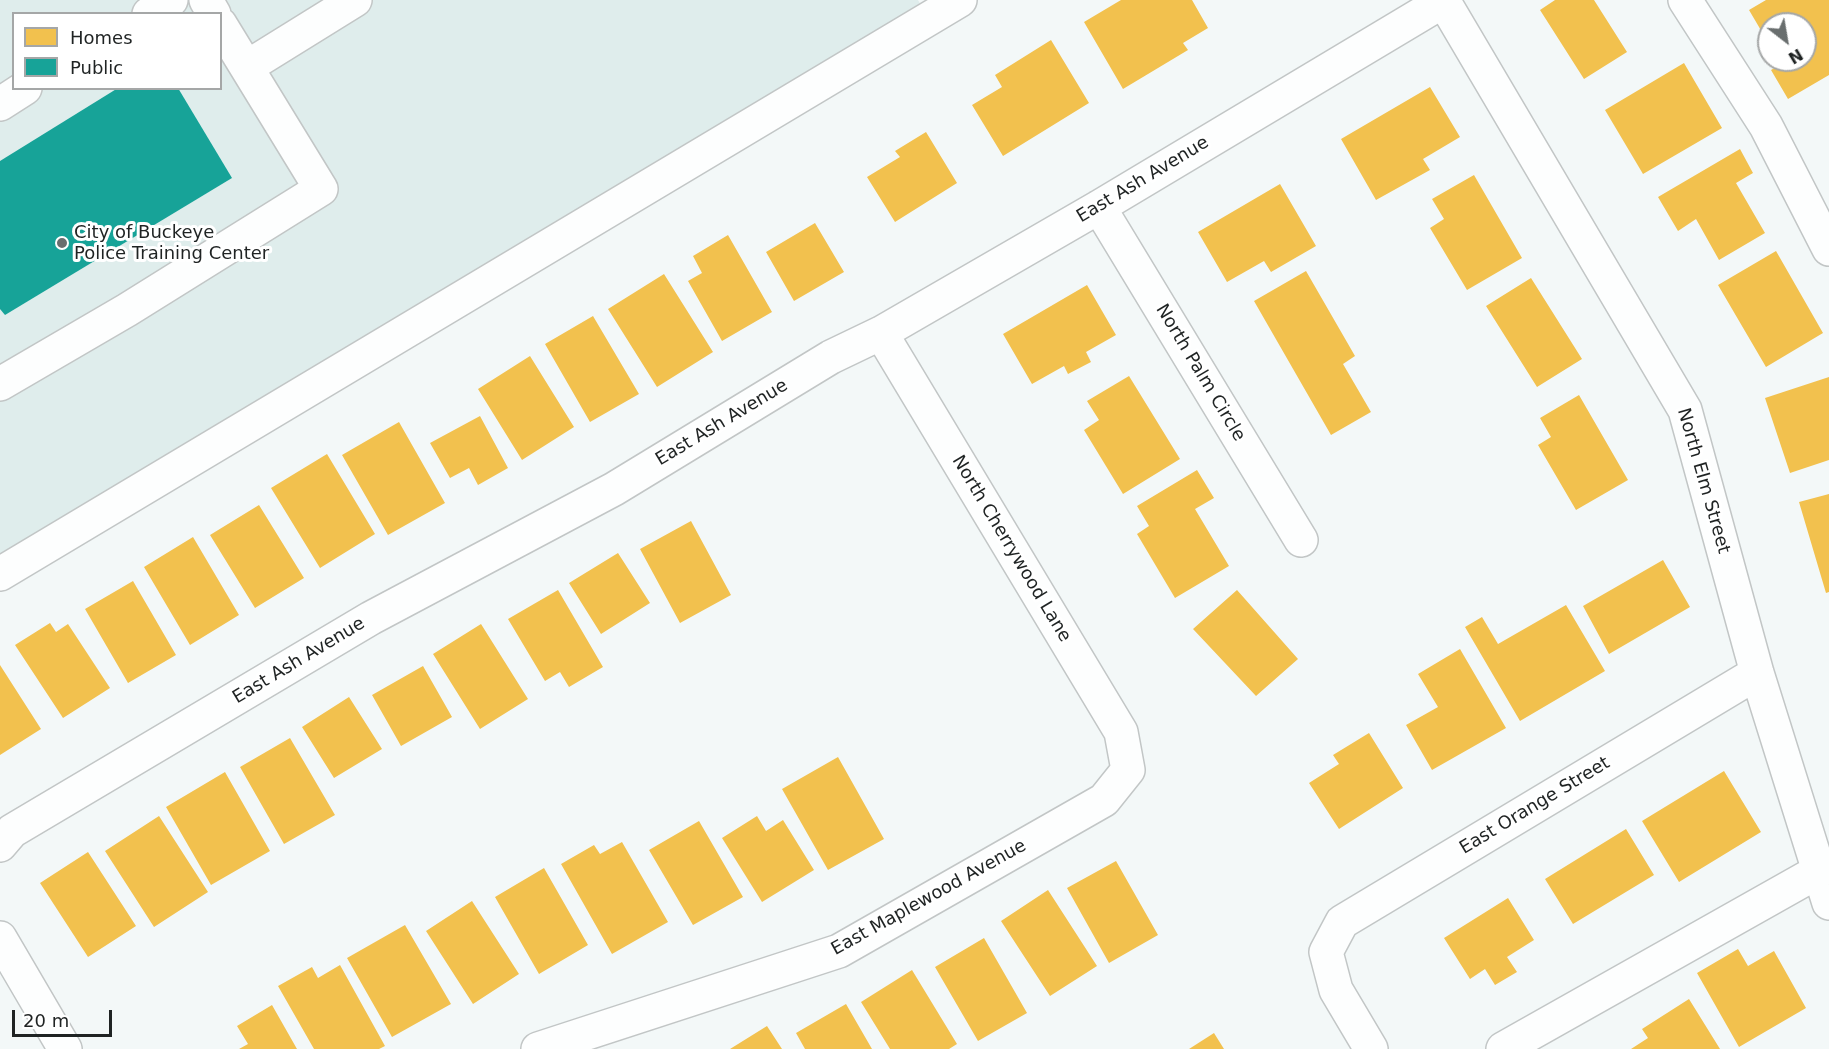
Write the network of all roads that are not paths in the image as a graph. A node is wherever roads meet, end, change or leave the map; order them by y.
1 (171, 0) edge
2 (355, 0) edge
3 (960, 0) edge
4 (1444, 0) edge
5 (1685, 0) edge
6 (152, 12) edge
7 (222, 27) edge
8 (247, 67) junction
9 (22, 90) edge
10 (0, 104) edge
11 (1099, 207) junction
12 (1829, 249) edge
13 (881, 333) junction
14 (0, 384) edge
15 (1301, 540) dead end
16 (0, 574) edge
17 (1757, 673) junction
18 (1128, 770) joint
19 (0, 845) edge
20 (1819, 871) junction
21 (1829, 903) edge
22 (0, 938) edge
23 (65, 1049) edge
24 (538, 1049) edge
25 (1371, 1049) edge
26 (1503, 1049) edge

1 - 6 street
2 - 8 street
3 - 16 street
4 - 11 street, East Ash Avenue
4 - 17 street, North Elm Street
5 - 12 street
7 - 8 street
8 - 14 street
9 - 10 street
11 - 13 street, East Ash Avenue
11 - 15 street, North Palm Circle
13 - 18 street, North Cherrywood Lane
13 - 19 street, East Ash Avenue
17 - 20 street, North Elm Street
17 - 25 street, East Orange Street
18 - 24 street, East Maplewood Avenue
20 - 21 street, North Elm Street
20 - 26 street
22 - 23 street

